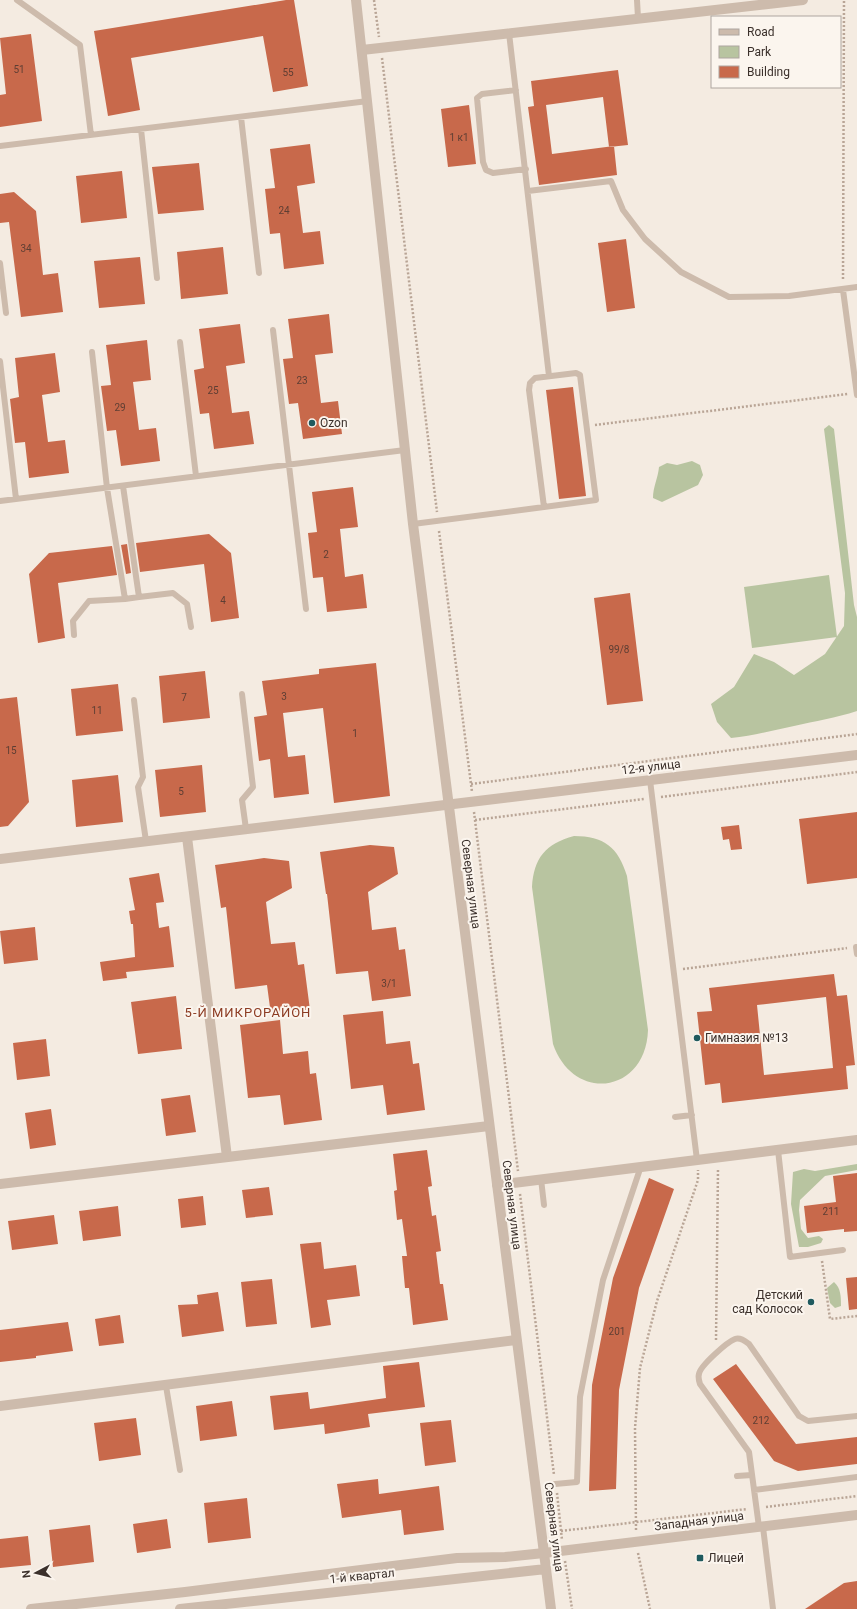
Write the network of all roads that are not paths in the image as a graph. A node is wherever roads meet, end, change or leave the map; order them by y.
1 (17, 0) edge
2 (356, 0) edge
3 (637, 0) edge
4 (803, 0) edge
5 (638, 18) junction
6 (509, 33) junction
7 (362, 50) junction
8 (516, 90) junction
9 (368, 101) junction
10 (241, 117) junction
11 (141, 129) junction
12 (92, 135) junction
13 (0, 146) edge
14 (526, 168) junction
15 (528, 191) junction
16 (0, 263) edge
17 (259, 273) dead end
18 (157, 278) dead end
19 (857, 287) edge
20 (843, 290) junction
21 (6, 313) dead end
22 (273, 330) dead end
23 (180, 342) dead end
24 (92, 352) dead end
25 (0, 361) edge
26 (856, 374) edge
27 (549, 376) junction
28 (857, 394) edge
29 (405, 450) junction
30 (288, 465) junction
31 (196, 476) junction
32 (124, 486) junction
33 (107, 488) junction
34 (16, 499) junction
35 (0, 501) edge
36 (544, 507) junction
37 (413, 524) junction
38 (139, 597) junction
39 (125, 599) junction
40 (306, 609) dead end
41 (190, 627) dead end
42 (74, 635) dead end
43 (242, 694) dead end
44 (134, 700) dead end
45 (857, 755) edge
46 (650, 780) junction
47 (448, 805) junction
48 (246, 829) junction
49 (187, 836) junction
50 (146, 841) junction
51 (0, 859) edge
52 (856, 947) edge
53 (857, 954) edge
54 (692, 1115) junction
55 (675, 1117) dead end
56 (489, 1126) junction
57 (857, 1140) edge
58 (778, 1150) junction
59 (227, 1157) junction
60 (697, 1160) junction
61 (641, 1166) junction
62 (541, 1179) junction
63 (0, 1184) edge
64 (497, 1185) junction
65 (544, 1205) dead end
66 (843, 1250) dead end
67 (516, 1340) junction
68 (166, 1386) junction
69 (0, 1406) edge
70 (857, 1416) edge
71 (180, 1470) dead end
72 (752, 1475) junction
73 (737, 1476) dead end
74 (857, 1477) edge
75 (555, 1484) dead end
76 (754, 1490) junction
77 (857, 1515) edge
78 (761, 1527) junction
79 (544, 1553) junction
80 (546, 1569) junction
81 (31, 1609) edge
82 (180, 1609) edge
83 (551, 1609) edge
84 (774, 1609) edge

1 - 12 lane
2 - 7 street, Северная улица
3 - 5 lane
4 - 5 street
5 - 6 street
6 - 7 street
6 - 8 lane
7 - 9 street, Северная улица
8 - 14 lane
8 - 14 lane
9 - 10 lane
9 - 29 street, Северная улица
10 - 11 lane
10 - 17 lane
11 - 12 lane
11 - 18 lane
12 - 13 lane
14 - 15 lane
15 - 20 lane
15 - 27 lane
16 - 21 lane
19 - 20 lane
20 - 26 lane
22 - 30 lane
23 - 31 lane
24 - 33 lane
25 - 34 lane
26 - 28 lane
27 - 36 lane
27 - 36 lane
29 - 30 lane
29 - 37 street, Северная улица
30 - 31 lane
30 - 40 lane
31 - 32 lane
32 - 33 lane
32 - 38 lane
33 - 34 lane
33 - 39 lane
34 - 35 lane
36 - 37 lane
37 - 47 street, Северная улица
38 - 39 lane
38 - 41 lane
39 - 42 lane
43 - 48 lane
44 - 50 lane
45 - 46 street, 12-я улица
46 - 47 street, 12-я улица
46 - 54 lane
47 - 48 street, 12-я улица
47 - 56 street, Северная улица
48 - 49 street, 12-я улица
49 - 50 street, 12-я улица
49 - 59 street
50 - 51 street, 12-я улица
52 - 53 lane
54 - 55 lane
54 - 60 lane
56 - 59 street
56 - 64 street, Северная улица
57 - 58 street
58 - 60 street
58 - 66 lane
59 - 63 street
60 - 61 street
61 - 62 street
61 - 75 lane
62 - 64 street
62 - 65 lane
64 - 67 street, Северная улица
67 - 68 street
67 - 79 street, Северная улица
68 - 69 street
68 - 71 lane
70 - 72 lane
72 - 73 lane
72 - 76 lane
74 - 76 lane
76 - 78 lane
77 - 78 street, Западная улица
78 - 79 street, Западная улица
78 - 84 lane
79 - 80 street, Северная улица
79 - 81 street, Западная улица
80 - 82 street, 1-й квартал
80 - 83 street, Северная улица

